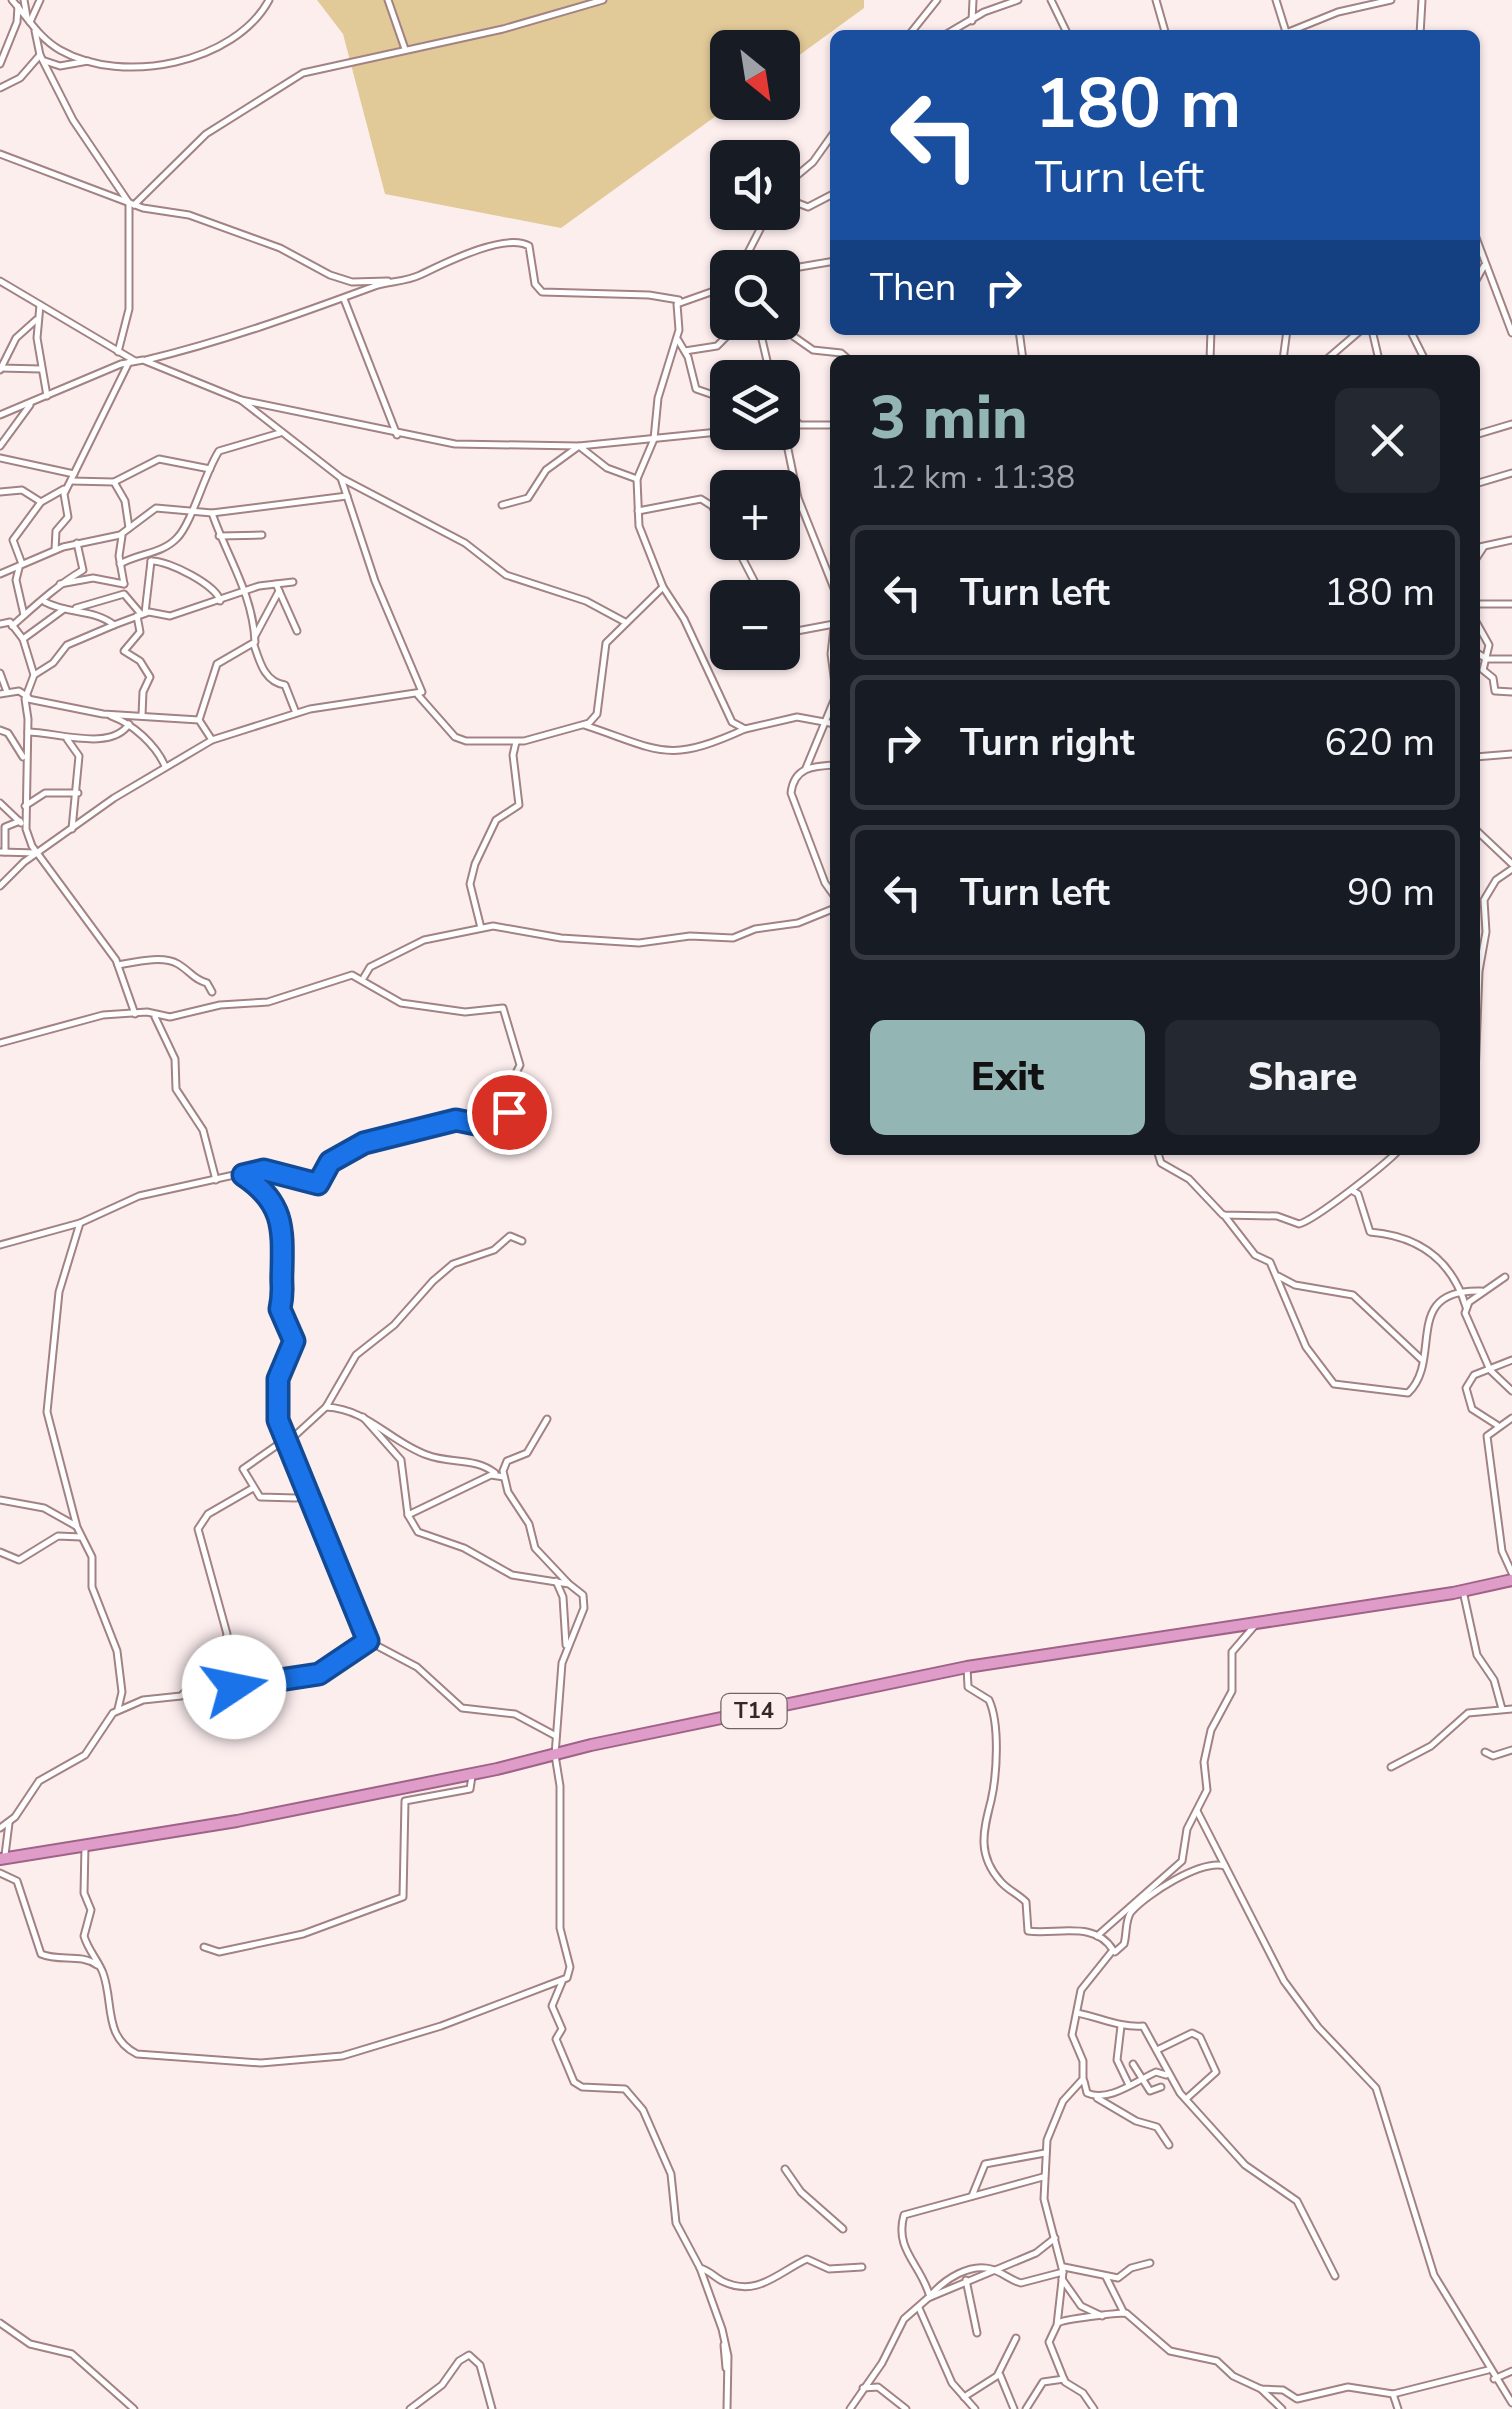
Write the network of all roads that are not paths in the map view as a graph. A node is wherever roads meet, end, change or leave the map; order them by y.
1 (12, 0) edge
2 (24, 0) edge
3 (40, 0) edge
4 (270, 0) edge
5 (388, 0) edge
6 (603, 0) edge
7 (937, 0) edge
8 (973, 0) edge
9 (1018, 0) edge
10 (1051, 0) edge
11 (1156, 0) edge
12 (1276, 0) edge
13 (1391, 0) edge
14 (1422, 0) edge
15 (18, 6) junction
16 (972, 21) junction
17 (30, 23) junction
18 (912, 30) edge
19 (954, 30) edge
20 (1066, 30) edge
21 (1165, 30) edge
22 (1285, 30) edge
23 (1295, 30) edge
24 (1418, 30) edge
25 (405, 49) junction
26 (41, 58) junction
27 (90, 60) junction
28 (0, 64) edge
29 (0, 88) edge
30 (830, 139) edge
31 (0, 154) edge
32 (800, 173) edge
33 (830, 195) edge
34 (132, 204) junction
35 (800, 204) edge
36 (1480, 253) edge
37 (830, 263) edge
38 (1484, 266) junction
39 (800, 267) edge
40 (1480, 273) edge
41 (0, 281) edge
42 (400, 282) junction
43 (710, 290) edge
44 (344, 298) junction
45 (679, 300) junction
46 (40, 305) junction
47 (36, 320) junction
48 (1512, 333) edge
49 (1355, 335) edge
50 (677, 338) junction
51 (724, 340) edge
52 (799, 340) edge
53 (685, 351) junction
54 (118, 352) junction
55 (844, 355) edge
56 (1332, 355) edge
57 (136, 361) junction
58 (0, 369) edge
59 (41, 369) junction
60 (710, 394) edge
61 (48, 396) junction
62 (241, 400) junction
63 (32, 402) junction
64 (0, 415) edge
65 (800, 423) edge
66 (1512, 424) edge
67 (830, 426) edge
68 (280, 433) junction
69 (710, 433) edge
70 (1480, 434) edge
71 (396, 435) junction
72 (654, 438) junction
73 (0, 446) edge
74 (579, 446) junction
75 (788, 450) edge
76 (0, 458) edge
77 (210, 468) junction
78 (1512, 474) edge
79 (340, 478) junction
80 (71, 480) junction
81 (637, 480) junction
82 (114, 482) junction
83 (1480, 483) edge
84 (0, 492) edge
85 (347, 496) junction
86 (41, 502) junction
87 (710, 505) edge
88 (502, 506) dead end
89 (638, 511) junction
90 (189, 512) junction
91 (212, 512) junction
92 (130, 528) junction
93 (123, 533) junction
94 (262, 535) dead end
95 (219, 536) junction
96 (1512, 540) edge
97 (77, 544) junction
98 (1484, 546) junction
99 (1480, 547) edge
100 (54, 550) junction
101 (1480, 552) edge
102 (152, 557) junction
103 (120, 564) junction
104 (21, 565) junction
105 (0, 574) edge
106 (830, 578) edge
107 (293, 582) dead end
108 (275, 583) junction
109 (57, 584) junction
110 (124, 584) junction
111 (663, 587) junction
112 (247, 591) junction
113 (279, 591) junction
114 (126, 594) junction
115 (220, 601) junction
116 (44, 602) junction
117 (1480, 604) edge
118 (1512, 604) edge
119 (67, 607) junction
120 (75, 608) junction
121 (141, 614) junction
122 (24, 615) junction
123 (625, 622) junction
124 (830, 622) edge
125 (0, 624) edge
126 (12, 626) junction
127 (114, 626) junction
128 (1480, 628) edge
129 (800, 630) edge
130 (297, 631) dead end
131 (255, 636) junction
132 (23, 638) junction
133 (254, 645) junction
134 (1480, 654) edge
135 (1487, 658) junction
136 (1512, 658) edge
137 (0, 673) edge
138 (34, 675) junction
139 (1512, 692) edge
140 (4, 693) edge
141 (418, 695) junction
142 (26, 698) junction
143 (830, 710) edge
144 (296, 713) junction
145 (104, 714) junction
146 (142, 714) junction
147 (200, 720) junction
148 (825, 723) junction
149 (130, 724) junction
150 (830, 724) edge
151 (584, 725) junction
152 (745, 729) junction
153 (0, 730) edge
154 (28, 732) junction
155 (67, 738) junction
156 (212, 740) junction
157 (516, 742) junction
158 (1512, 754) edge
159 (1480, 758) edge
160 (25, 760) junction
161 (165, 766) junction
162 (830, 766) edge
163 (806, 768) junction
164 (79, 793) junction
165 (0, 803) edge
166 (25, 806) junction
167 (20, 821) junction
168 (26, 829) junction
169 (72, 830) junction
170 (1480, 833) edge
171 (3, 852) edge
172 (38, 853) junction
173 (1512, 866) edge
174 (0, 886) edge
175 (830, 891) edge
176 (1484, 900) junction
177 (1480, 903) edge
178 (830, 910) edge
179 (481, 928) junction
180 (1480, 965) edge
181 (118, 966) junction
182 (363, 980) junction
183 (212, 992) dead end
184 (134, 1014) junction
185 (154, 1014) junction
186 (0, 1043) edge
187 (1159, 1155) edge
188 (1392, 1155) edge
189 (243, 1175) junction
190 (216, 1180) junction
191 (1352, 1191) junction
192 (1224, 1215) junction
193 (80, 1224) junction
194 (522, 1241) dead end
195 (0, 1245) edge
196 (1278, 1276) junction
197 (1505, 1278) dead end
198 (1461, 1290) junction
199 (1482, 1291) junction
200 (1466, 1308) junction
201 (1421, 1360) junction
202 (1512, 1360) edge
203 (1490, 1370) junction
204 (1512, 1391) edge
205 (326, 1407) junction
206 (1478, 1416) junction
207 (364, 1417) junction
208 (1512, 1418) edge
209 (547, 1419) dead end
210 (1497, 1426) junction
211 (1486, 1436) junction
212 (286, 1441) junction
213 (495, 1474) junction
214 (504, 1477) junction
215 (253, 1488) junction
216 (296, 1498) dead end
217 (0, 1500) edge
218 (408, 1516) junction
219 (77, 1527) junction
220 (84, 1538) junction
221 (0, 1552) edge
222 (1512, 1576) edge
223 (556, 1582) junction
224 (569, 1584) junction
225 (1463, 1591) junction
226 (1256, 1624) junction
227 (368, 1641) junction
228 (566, 1645) junction
229 (967, 1668) junction
230 (185, 1691) junction
231 (118, 1709) junction
232 (1512, 1709) edge
233 (1502, 1710) junction
234 (556, 1736) junction
235 (1512, 1750) edge
236 (1484, 1752) dead end
237 (555, 1756) junction
238 (1391, 1766) dead end
239 (472, 1774) junction
240 (1196, 1811) junction
241 (9, 1823) junction
242 (0, 1828) edge
243 (85, 1846) junction
244 (3, 1859) edge
245 (1227, 1868) junction
246 (0, 1873) edge
247 (1097, 1936) junction
248 (204, 1947) dead end
249 (1112, 1954) junction
250 (99, 1966) junction
251 (562, 1982) junction
252 (1076, 2012) junction
253 (1121, 2026) junction
254 (1157, 2050) junction
255 (1134, 2064) dead end
256 (1165, 2066) junction
257 (1156, 2072) junction
258 (1169, 2076) junction
259 (1083, 2079) junction
260 (1141, 2079) junction
261 (1129, 2086) junction
262 (1160, 2087) dead end
263 (1095, 2096) junction
264 (1185, 2099) junction
265 (1169, 2145) dead end
266 (1045, 2153) junction
267 (785, 2170) dead end
268 (1043, 2177) junction
269 (971, 2198) junction
270 (844, 2228) dead end
271 (1055, 2238) junction
272 (1150, 2263) dead end
273 (862, 2267) dead end
274 (700, 2268) junction
275 (994, 2270) junction
276 (1063, 2273) junction
277 (1335, 2276) dead end
278 (1106, 2277) junction
279 (966, 2280) junction
280 (930, 2296) junction
281 (918, 2307) junction
282 (1124, 2313) junction
283 (1104, 2317) junction
284 (0, 2323) edge
285 (1057, 2323) junction
286 (977, 2333) dead end
287 (1016, 2338) dead end
288 (878, 2370) junction
289 (1488, 2370) junction
290 (1512, 2371) edge
291 (999, 2374) junction
292 (1064, 2379) junction
293 (1494, 2379) junction
294 (876, 2386) junction
295 (862, 2388) junction
296 (1261, 2389) junction
297 (1393, 2394) junction
298 (964, 2397) junction
299 (1512, 2403) edge
300 (134, 2409) edge
301 (410, 2409) edge
302 (492, 2409) edge
303 (727, 2409) edge
304 (850, 2409) edge
305 (906, 2409) edge
306 (974, 2409) edge
307 (1014, 2409) edge
308 (1026, 2409) edge
309 (1094, 2409) edge
310 (1282, 2409) edge
311 (1398, 2409) edge

1 - 15 street
2 - 17 street
3 - 17 street
4 - 27 street
5 - 25 street
6 - 25 street
7 - 18 street
8 - 16 street
9 - 16 street
10 - 20 street
11 - 21 street
12 - 22 street
13 - 23 street
14 - 24 street
15 - 17 street
15 - 28 street
16 - 19 street
17 - 26 street
17 - 27 street
25 - 34 street
26 - 27 street
26 - 29 street
26 - 34 street
30 - 32 street
31 - 34 street
33 - 35 street
34 - 42 street
34 - 54 street
36 - 38 street
37 - 39 street
38 - 40 street
38 - 48 street
41 - 46 street
42 - 44 street
42 - 45 street
43 - 45 street
44 - 57 street
44 - 71 street
45 - 50 street
46 - 47 street
46 - 54 street
47 - 58 street
47 - 59 street
49 - 56 street
50 - 53 street
50 - 72 street
51 - 53 street
52 - 55 street
53 - 60 street
54 - 57 street
57 - 61 street
57 - 62 street
57 - 80 street
58 - 59 street
59 - 61 street
61 - 63 street
62 - 68 street
62 - 71 street
63 - 64 street
63 - 73 street
65 - 67 street
66 - 70 street
68 - 77 street
68 - 79 street
69 - 72 street
71 - 74 street
72 - 74 street
72 - 81 street
74 - 81 street
74 - 88 street
75 - 106 street
76 - 80 street
77 - 82 street
77 - 90 street
78 - 83 street
79 - 85 street
79 - 123 street
80 - 82 street
80 - 86 street
80 - 100 street
81 - 89 street
82 - 92 street
84 - 86 street
85 - 91 street
85 - 141 street
86 - 104 street
87 - 89 street
89 - 111 street
90 - 91 street
90 - 92 street
90 - 102 street
91 - 95 street
92 - 93 street
93 - 97 street
93 - 103 street
94 - 95 street
95 - 112 street
96 - 98 street
97 - 100 street
97 - 109 street
98 - 99 street
98 - 101 street
100 - 104 street
102 - 103 street
102 - 115 street
102 - 121 street
103 - 110 street
104 - 105 street
104 - 122 street
107 - 108 street
108 - 112 street
108 - 113 street
109 - 110 street
109 - 116 street
110 - 114 street
111 - 123 street
111 - 152 street
112 - 115 street
112 - 131 street
113 - 130 street
113 - 131 street
114 - 120 street
114 - 121 street
115 - 121 street
116 - 119 street
116 - 122 street
117 - 118 street
119 - 120 street
119 - 132 street
120 - 127 street
121 - 127 street
121 - 146 street
122 - 126 street
123 - 151 street
124 - 129 street
125 - 126 street
126 - 132 street
127 - 138 street
128 - 135 street
131 - 133 street
132 - 138 street
133 - 144 street
133 - 147 street
134 - 135 street
135 - 136 street
135 - 139 street
137 - 140 street
138 - 142 street
140 - 142 street
141 - 144 street
141 - 157 street
142 - 145 street
142 - 154 street
143 - 148 street
144 - 156 street
145 - 146 street
145 - 149 street
146 - 147 street
147 - 156 street
148 - 150 street
148 - 152 street
148 - 163 street
149 - 155 street
149 - 161 street
151 - 152 street
151 - 157 street
153 - 160 street
154 - 155 street
154 - 160 street
155 - 164 street
156 - 161 street
157 - 179 street
158 - 159 street
160 - 166 street
161 - 169 street
162 - 163 street
163 - 175 street
164 - 166 street
164 - 169 street
165 - 167 street
166 - 168 street
167 - 168 street
167 - 171 street
168 - 172 street
169 - 172 street
170 - 173 street
171 - 172 street
172 - 174 street
172 - 181 street
173 - 176 street
176 - 177 street
176 - 180 street
178 - 179 street
179 - 182 street
181 - 183 street
181 - 184 street
182 - 185 street
182 - 189 street
184 - 185 street
184 - 186 street
185 - 190 street
187 - 192 street
188 - 191 street
189 - 190 street
189 - 212 street
190 - 193 street
191 - 192 street
191 - 198 street
192 - 196 street
193 - 195 street
193 - 219 street
194 - 205 street
196 - 201 street
196 - 201 street
197 - 199 street
198 - 199 street
198 - 200 street
198 - 201 street
199 - 200 street
200 - 203 street
202 - 203 street
203 - 204 street
203 - 206 street
205 - 207 street
205 - 212 street
206 - 210 street
206 - 211 street
207 - 213 street
207 - 218 street
208 - 210 street
209 - 214 street
210 - 211 street
211 - 222 street
212 - 215 street
212 - 227 street
213 - 214 street
213 - 218 street
214 - 224 street
215 - 216 street
215 - 230 street
217 - 219 street
218 - 223 street
219 - 220 street
220 - 221 street
220 - 231 street
222 - 225 highway, T14
223 - 224 street
223 - 228 street
224 - 228 street
225 - 226 highway, T14
225 - 233 street
226 - 229 highway, T14
226 - 240 street
227 - 230 street
227 - 234 street
228 - 234 street
229 - 237 highway, T14
229 - 247 street
230 - 231 street
231 - 241 street
232 - 233 street
233 - 238 street
234 - 237 street
235 - 236 street
237 - 239 highway, T14
237 - 251 street
239 - 243 highway, T14
239 - 248 street
240 - 245 street
240 - 247 street
241 - 242 street
241 - 244 street
243 - 244 highway, T14
243 - 250 street
245 - 249 street
245 - 289 street
246 - 250 street
247 - 249 street
249 - 252 street
250 - 251 street
251 - 274 street
252 - 253 street
252 - 259 street
253 - 254 street
253 - 261 street
254 - 256 street
254 - 264 street
255 - 260 street
256 - 257 street
256 - 258 street
257 - 258 street
257 - 260 street
258 - 264 street
259 - 263 street
259 - 266 street
260 - 261 street
260 - 262 street
261 - 263 street
263 - 265 street
264 - 277 street
266 - 268 street
266 - 269 street
267 - 270 street
268 - 269 street
268 - 271 street
269 - 280 street
271 - 275 street
271 - 276 street
272 - 278 street
273 - 274 street
274 - 303 street
275 - 276 street
275 - 279 street
275 - 280 street
276 - 278 street
276 - 283 street
276 - 285 street
278 - 282 street
279 - 280 street
279 - 286 street
280 - 281 street
281 - 288 street
281 - 298 street
282 - 283 street
282 - 296 street
283 - 285 street
284 - 300 street
285 - 292 street
287 - 291 street
288 - 294 street
288 - 295 street
289 - 293 street
289 - 297 street
290 - 293 street
291 - 298 street
291 - 307 street
292 - 308 street
292 - 309 street
293 - 299 street
294 - 295 street
294 - 305 street
295 - 304 street
296 - 297 street
296 - 310 street
297 - 311 street
298 - 306 street
301 - 302 street

